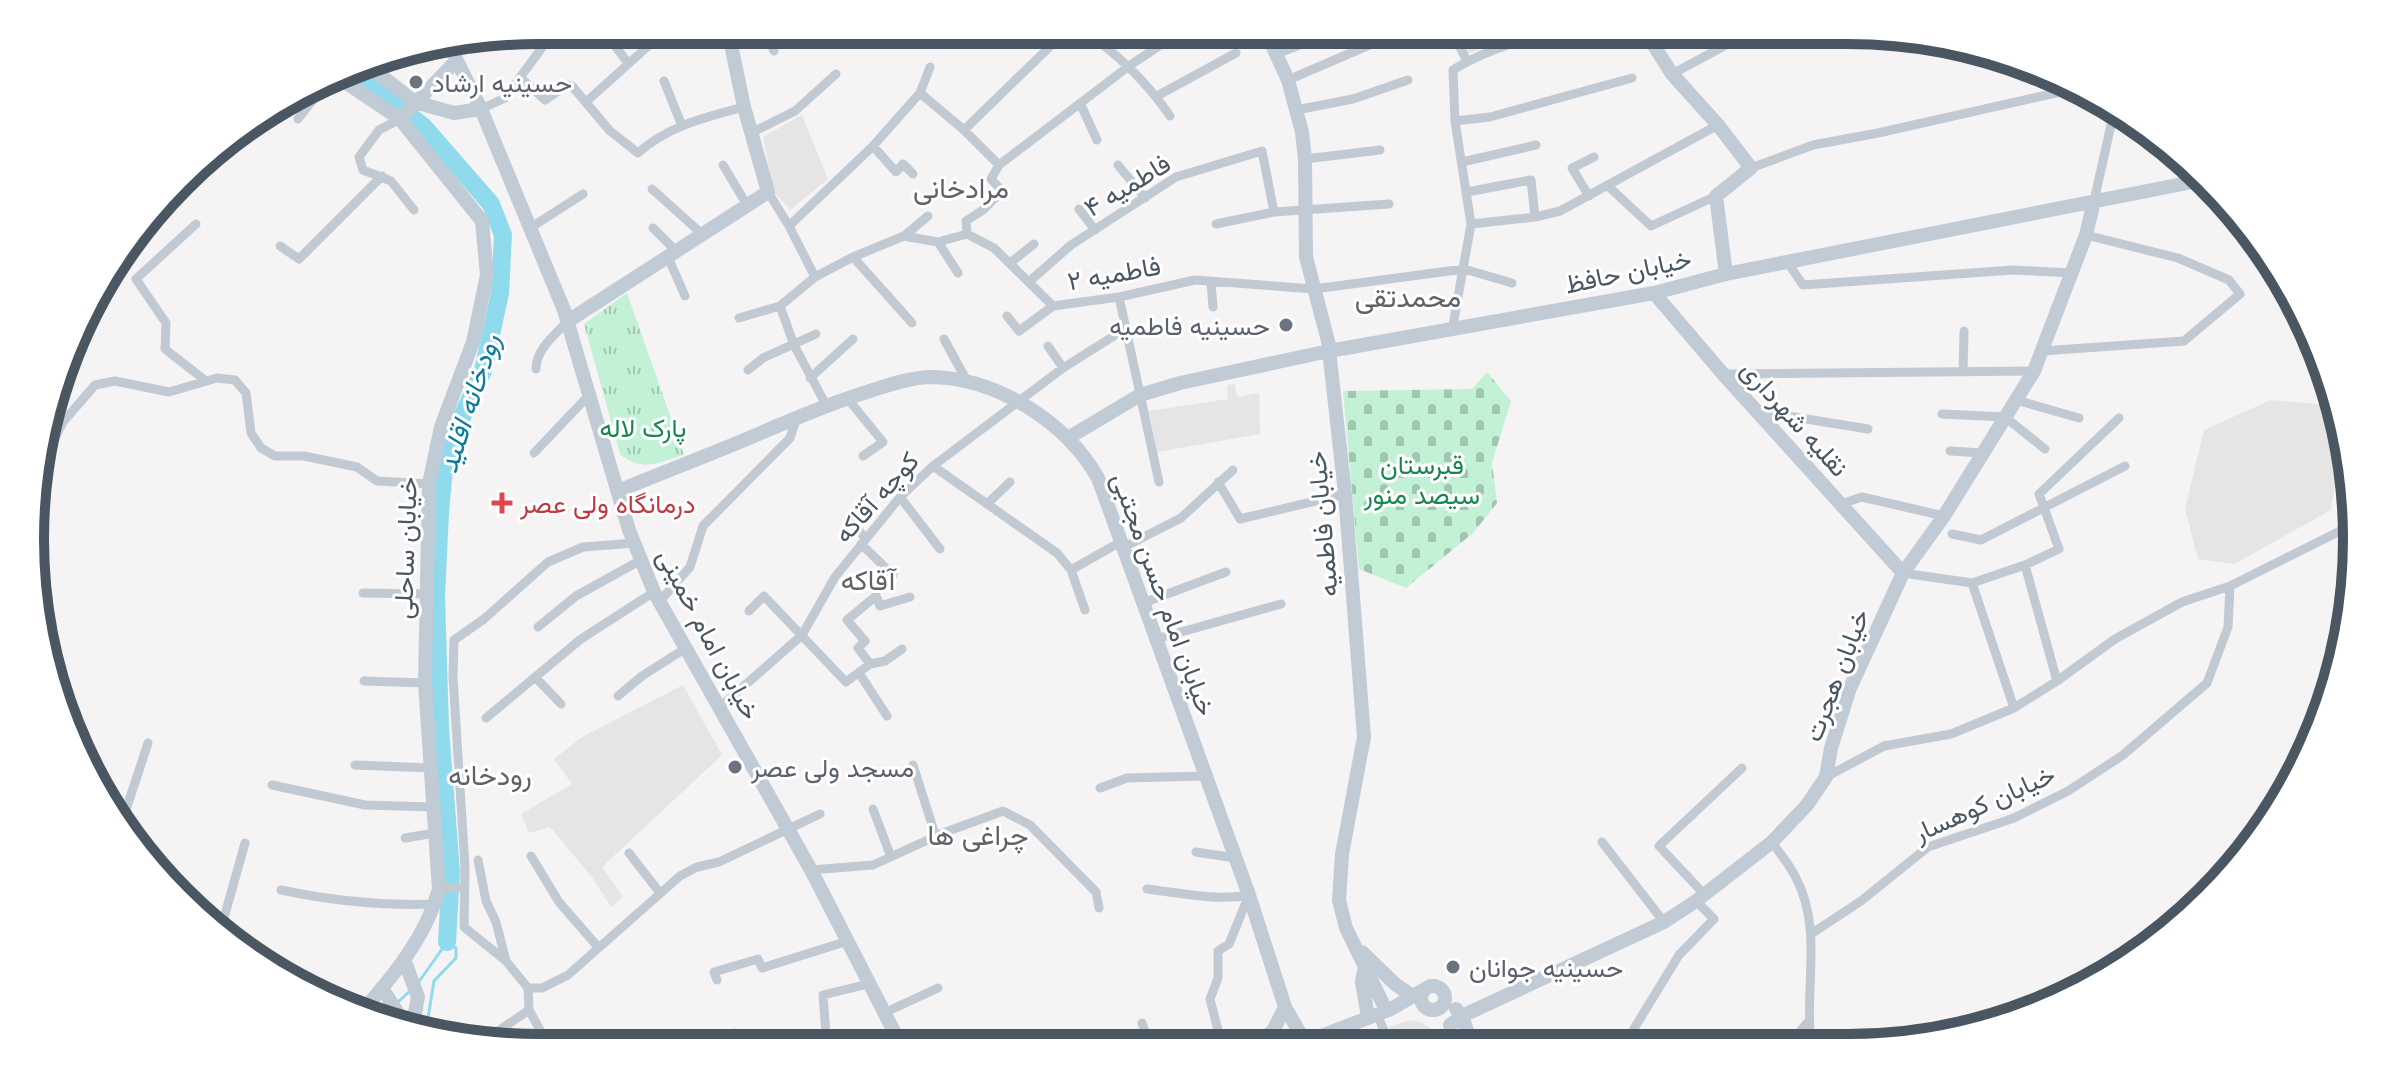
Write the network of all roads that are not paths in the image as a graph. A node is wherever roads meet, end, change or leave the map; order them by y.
1 (545, 44) edge
2 (614, 44) edge
3 (650, 44) edge
4 (731, 44) edge
5 (770, 44) edge
6 (1053, 44) edge
7 (1102, 44) edge
8 (1162, 44) edge
9 (1271, 44) edge
10 (1302, 44) edge
11 (1372, 44) edge
12 (1458, 44) edge
13 (1514, 44) edge
14 (1653, 44) edge
15 (1728, 44) edge
16 (774, 51) dead end
17 (452, 52) edge
18 (455, 52) edge
19 (1236, 53) dead end
20 (1276, 54) junction
21 (1467, 61) junction
22 (628, 63) junction
23 (1129, 66) junction
24 (930, 67) dead end
25 (374, 73) edge
26 (836, 74) dead end
27 (1672, 74) junction
28 (521, 78) junction
29 (1632, 78) dead end
30 (1288, 80) junction
31 (1408, 80) dead end
32 (664, 81) dead end
33 (349, 83) edge
34 (2060, 92) edge
35 (920, 93) junction
36 (1157, 96) junction
37 (315, 98) edge
38 (586, 102) junction
39 (1080, 103) junction
40 (744, 107) junction
41 (481, 109) junction
42 (408, 110) junction
43 (1296, 110) junction
44 (1170, 116) dead end
45 (298, 119) dead end
46 (2112, 120) edge
47 (1455, 121) junction
48 (1718, 125) junction
49 (682, 126) junction
50 (964, 130) junction
51 (751, 133) junction
52 (1097, 140) dead end
53 (1536, 145) dead end
54 (873, 146) junction
55 (1380, 150) dead end
56 (1594, 157) dead end
57 (1305, 159) junction
58 (1462, 162) junction
59 (723, 165) dead end
60 (999, 165) junction
61 (1118, 165) dead end
62 (1751, 168) junction
63 (913, 174) dead end
64 (382, 176) junction
65 (2191, 182) edge
66 (1608, 186) junction
67 (652, 189) dead end
68 (768, 192) junction
69 (1467, 192) junction
70 (583, 194) dead end
71 (1589, 196) junction
72 (1716, 196) junction
73 (1145, 198) junction
74 (2094, 201) junction
75 (1389, 204) dead end
76 (747, 205) junction
77 (1079, 209) dead end
78 (414, 210) dead end
79 (1306, 210) junction
80 (1274, 212) junction
81 (928, 216) dead end
82 (1535, 217) junction
83 (196, 224) dead end
84 (1216, 224) dead end
85 (1471, 224) junction
86 (789, 226) junction
87 (530, 228) junction
88 (653, 228) dead end
89 (1095, 230) junction
90 (702, 234) junction
91 (967, 234) junction
92 (2086, 235) junction
93 (904, 236) junction
94 (938, 242) junction
95 (1034, 244) dead end
96 (280, 246) dead end
97 (671, 253) junction
98 (853, 257) junction
99 (1010, 263) junction
100 (1788, 263) junction
101 (1464, 269) junction
102 (958, 273) dead end
103 (2073, 273) junction
104 (1726, 274) junction
105 (815, 277) junction
106 (1030, 281) junction
107 (1211, 283) junction
108 (1512, 283) dead end
109 (1314, 289) junction
110 (1654, 293) junction
111 (685, 296) dead end
112 (1119, 297) junction
113 (780, 306) junction
114 (1053, 306) junction
115 (1213, 307) dead end
116 (1007, 316) dead end
117 (739, 318) dead end
118 (568, 321) junction
119 (912, 323) dead end
120 (1125, 329) junction
121 (1452, 331) junction
122 (1964, 331) dead end
123 (816, 334) dead end
124 (853, 339) dead end
125 (944, 339) dead end
126 (794, 345) junction
127 (1048, 346) dead end
128 (1329, 351) junction
129 (2042, 351) junction
130 (1063, 368) junction
131 (536, 369) dead end
132 (748, 370) dead end
133 (2034, 371) junction
134 (1963, 372) junction
135 (1723, 374) junction
136 (810, 378) junction
137 (206, 381) junction
138 (968, 383) junction
139 (590, 394) junction
140 (1140, 395) junction
141 (847, 398) junction
142 (2016, 400) junction
143 (1017, 402) junction
144 (826, 405) junction
145 (1757, 411) junction
146 (1942, 414) dead end
147 (797, 417) junction
148 (2005, 417) junction
149 (2079, 418) dead end
150 (2119, 418) dead end
151 (1868, 429) dead end
152 (55, 438) edge
153 (1068, 438) junction
154 (2045, 449) dead end
155 (1950, 451) dead end
156 (534, 453) dead end
157 (1983, 453) junction
158 (863, 456) dead end
159 (933, 466) junction
160 (2125, 466) dead end
161 (1233, 470) dead end
162 (1010, 482) dead end
163 (1159, 482) dead end
164 (1218, 482) junction
165 (429, 484) junction
166 (618, 491) junction
167 (1345, 494) junction
168 (900, 497) junction
169 (988, 503) junction
170 (1841, 504) junction
171 (2043, 506) junction
172 (868, 508) dead end
173 (1944, 516) junction
174 (2343, 530) edge
175 (1952, 534) dead end
176 (864, 541) junction
177 (635, 543) junction
178 (1123, 544) junction
179 (940, 549) dead end
180 (641, 560) junction
181 (2025, 565) junction
182 (1071, 570) junction
183 (1226, 572) dead end
184 (1903, 573) junction
185 (893, 575) dead end
186 (1972, 583) junction
187 (2230, 586) junction
188 (363, 593) dead end
189 (425, 594) junction
190 (657, 597) junction
191 (910, 597) dead end
192 (1143, 603) junction
193 (1281, 604) dead end
194 (1085, 610) dead end
195 (749, 611) dead end
196 (538, 627) dead end
197 (802, 635) junction
198 (1156, 639) junction
199 (686, 648) junction
200 (902, 649) dead end
201 (870, 664) junction
202 (859, 673) junction
203 (535, 677) junction
204 (364, 681) dead end
205 (2057, 681) junction
206 (425, 683) junction
207 (618, 696) dead end
208 (561, 704) dead end
209 (719, 708) junction
210 (2014, 708) junction
211 (887, 716) dead end
212 (486, 718) dead end
213 (148, 743) dead end
214 (355, 765) dead end
215 (913, 765) dead end
216 (431, 768) junction
217 (1742, 768) dead end
218 (1205, 776) junction
219 (1826, 777) junction
220 (272, 785) dead end
221 (1100, 788) dead end
222 (433, 807) junction
223 (873, 809) dead end
224 (125, 811) edge
225 (820, 814) dead end
226 (788, 830) junction
227 (435, 833) junction
228 (936, 837) junction
229 (405, 838) dead end
230 (1602, 842) dead end
231 (1772, 842) junction
232 (245, 843) dead end
233 (1196, 852) dead end
234 (629, 853) dead end
235 (531, 856) dead end
236 (891, 857) junction
237 (1235, 858) junction
238 (478, 860) dead end
239 (811, 870) junction
240 (443, 888) junction
241 (463, 888) junction
242 (1147, 889) dead end
243 (281, 890) dead end
244 (660, 893) junction
245 (1249, 895) junction
246 (1700, 898) junction
247 (435, 904) junction
248 (1099, 908) dead end
249 (223, 920) edge
250 (1664, 922) junction
251 (1811, 934) junction
252 (848, 941) junction
253 (1356, 946) junction
254 (598, 947) junction
255 (404, 959) junction
256 (506, 961) junction
257 (717, 980) dead end
258 (868, 984) junction
259 (528, 988) junction
260 (938, 988) dead end
261 (1418, 992) junction
262 (385, 993) junction
263 (1446, 998) junction
264 (371, 1004) edge
265 (1285, 1007) junction
266 (529, 1010) junction
267 (1430, 1010) junction
268 (398, 1013) edge
269 (884, 1013) junction
270 (1380, 1013) junction
271 (414, 1018) edge
272 (1456, 1021) junction
273 (1808, 1022) junction
274 (1142, 1023) dead end
275 (497, 1032) edge
276 (544, 1034) edge
277 (826, 1034) edge
278 (895, 1034) edge
279 (1146, 1034) edge
280 (1219, 1034) edge
281 (1269, 1034) edge
282 (1297, 1034) edge
283 (1326, 1034) edge
284 (1387, 1034) edge
285 (1464, 1034) edge
286 (1631, 1034) edge
287 (1798, 1034) edge
288 (1810, 1034) edge

1 - 28 street
2 - 22 street
3 - 22 street
4 - 40 main road
5 - 16 street
6 - 50 street
7 - 23 street
8 - 23 street
9 - 20 main road, خیابان فاطمیه
10 - 20 street
11 - 30 street
12 - 21 street
13 - 21 street
14 - 27 main road
15 - 27 street
17 - 42 main road
18 - 41 main road, خیابان امام خمینی
19 - 36 street
20 - 30 main road, خیابان فاطمیه
21 - 47 street
22 - 38 street
23 - 36 street
23 - 39 street
24 - 35 street
25 - 42 main road, خیابان ساحلی
26 - 51 street
27 - 48 main road
28 - 38 street
28 - 41 street
29 - 47 street
30 - 43 main road, خیابان فاطمیه
31 - 43 street
32 - 49 street
33 - 42 main road, خیابان ساحلی
34 - 62 street
35 - 50 street
35 - 54 street
36 - 44 street
37 - 45 street
38 - 49 street
39 - 52 street
39 - 60 street
40 - 49 street
40 - 51 main road
41 - 42 main road
41 - 87 main road, خیابان امام خمینی
42 - 64 street
42 - 165 main road, خیابان ساحلی
43 - 57 main road, خیابان فاطمیه
46 - 74 street
47 - 58 street
48 - 62 main road
48 - 66 street
50 - 60 street
51 - 68 main road
53 - 58 street
54 - 63 street
54 - 86 street
55 - 57 street
56 - 71 street
57 - 79 main road, خیابان فاطمیه
58 - 69 street
59 - 76 street
60 - 91 street
61 - 73 street
62 - 72 main road
64 - 78 street
64 - 96 street
65 - 74 main road, خیابان حافظ
66 - 71 street
66 - 72 street
67 - 90 street
68 - 76 main road
68 - 86 street
69 - 82 street
69 - 85 street
70 - 87 street
71 - 82 street
72 - 104 main road
73 - 80 street, فاطمیه ۴
73 - 89 street, فاطمیه ۴
74 - 92 main road, خیابان هجرت
74 - 100 main road, خیابان حافظ
75 - 79 street
76 - 90 main road
77 - 89 street
79 - 80 street
79 - 109 main road, خیابان فاطمیه
80 - 84 street
81 - 93 street
82 - 85 street
83 - 137 street
85 - 101 street
86 - 105 street
87 - 118 main road, خیابان امام خمینی
88 - 97 street
89 - 106 street, فاطمیه ۴
90 - 97 main road
91 - 94 street
91 - 99 street, فاطمیه ۲
92 - 103 main road, خیابان هجرت
92 - 129 street
93 - 94 street
93 - 98 street
94 - 102 street
95 - 99 street
97 - 111 street
97 - 118 main road
98 - 105 street
98 - 119 street
99 - 106 street, فاطمیه ۲
100 - 103 street
100 - 104 main road, خیابان حافظ
101 - 108 street
101 - 109 street, فاطمیه ۲
101 - 121 street
103 - 129 main road, خیابان هجرت
104 - 110 main road, خیابان حافظ
105 - 113 street
106 - 114 street, فاطمیه ۲
107 - 109 street, فاطمیه ۲
107 - 112 street, فاطمیه ۲
107 - 115 street
109 - 128 main road, خیابان فاطمیه
110 - 121 main road, خیابان حافظ
110 - 135 main road, نقلیه شهرداری
112 - 114 street, فاطمیه ۲
112 - 120 street
113 - 117 street
113 - 126 street
114 - 116 street
118 - 131 street
118 - 139 main road, خیابان امام خمینی
120 - 130 street, کوچه آقاکه
120 - 140 street
121 - 128 main road, خیابان حافظ
122 - 134 street
123 - 126 street
124 - 136 street
125 - 138 street
126 - 132 street
126 - 136 street
127 - 130 street
128 - 140 main road, خیابان حافظ
128 - 167 main road, خیابان فاطمیه
129 - 133 main road, خیابان هجرت
130 - 143 street, کوچه آقاکه
133 - 134 street
133 - 142 main road, خیابان هجرت
134 - 135 street
135 - 145 main road, نقلیه شهرداری
136 - 144 street
137 - 152 street
137 - 165 street
138 - 141 main road, خیابان امام حسن مجتبی
138 - 143 main road, خیابان امام حسن مجتبی
139 - 156 street
139 - 166 main road, خیابان امام خمینی
140 - 153 main road, خیابان حافظ
140 - 163 street
141 - 144 main road, خیابان امام حسن مجتبی
141 - 158 street
142 - 148 main road, خیابان هجرت
142 - 149 street
143 - 153 main road, خیابان امام حسن مجتبی
143 - 159 street, کوچه آقاکه
144 - 147 main road, خیابان امام حسن مجتبی
145 - 151 street
145 - 170 main road, نقلیه شهرداری
146 - 148 street
147 - 166 main road, خیابان امام حسن مجتبی
147 - 190 street
148 - 154 street
148 - 157 main road, خیابان هجرت
150 - 171 street
153 - 178 main road, خیابان امام حسن مجتبی
155 - 157 street
157 - 173 main road, خیابان هجرت
159 - 168 street, کوچه آقاکه
159 - 169 street
160 - 171 street
161 - 164 street
162 - 169 street
164 - 167 street
164 - 178 street
165 - 189 main road, خیابان ساحلی
166 - 177 main road, خیابان امام خمینی
167 - 253 main road, خیابان فاطمیه
168 - 176 street, کوچه آقاکه
168 - 179 street
169 - 182 street
170 - 173 street
170 - 184 main road, نقلیه شهرداری
171 - 175 street
171 - 181 street
172 - 176 street
173 - 184 main road, خیابان هجرت
174 - 187 street
176 - 185 street
176 - 197 street, کوچه آقاکه
177 - 180 main road, خیابان امام خمینی
177 - 241 street
178 - 182 street
178 - 192 main road, خیابان امام حسن مجتبی
180 - 190 main road, خیابان امام خمینی
180 - 196 street
181 - 186 street
181 - 205 street
182 - 194 street
183 - 192 street
184 - 186 street
184 - 219 main road, خیابان هجرت
186 - 210 street
187 - 205 street
187 - 251 street, خیابان کوهسار
188 - 189 street
189 - 206 main road, خیابان ساحلی
190 - 199 main road, خیابان امام خمینی
190 - 203 street
191 - 201 street
192 - 198 main road, خیابان امام حسن مجتبی
193 - 198 street
195 - 197 street
197 - 202 street
197 - 209 street, کوچه آقاکه
198 - 218 main road, خیابان امام حسن مجتبی
199 - 207 street
199 - 209 main road, خیابان امام خمینی
200 - 201 street
201 - 202 street
202 - 211 street
203 - 208 street
203 - 212 street
204 - 206 street
205 - 210 street
206 - 216 main road, خیابان ساحلی
209 - 226 main road, خیابان امام خمینی
210 - 219 street
213 - 224 street
214 - 216 street
215 - 228 street
216 - 222 main road, خیابان ساحلی
217 - 246 street
218 - 221 street
218 - 237 main road, خیابان امام حسن مجتبی
219 - 231 main road, خیابان هجرت
220 - 222 street
222 - 227 main road, خیابان ساحلی
223 - 236 street
225 - 226 street
226 - 239 main road, خیابان امام خمینی
226 - 244 street
227 - 229 street
227 - 240 main road, خیابان ساحلی
228 - 236 street
228 - 248 street
230 - 250 street
231 - 246 main road, خیابان هجرت
231 - 251 street
232 - 249 street
233 - 237 street
234 - 244 street
235 - 254 street
236 - 239 street
237 - 245 main road, خیابان امام حسن مجتبی
238 - 256 street
239 - 252 main road, خیابان امام خمینی
240 - 241 street
240 - 247 main road, خیابان ساحلی
241 - 256 street
242 - 245 street
243 - 247 street
244 - 254 street
245 - 265 main road, خیابان امام حسن مجتبی
245 - 280 street
246 - 250 main road, خیابان هجرت
246 - 286 street
247 - 255 main road, خیابان ساحلی
250 - 272 main road, خیابان هجرت
251 - 273 street
252 - 257 street
252 - 258 main road, خیابان امام خمینی
253 - 261 main road
253 - 270 main road, خیابان فاطمیه
254 - 259 street
255 - 262 main road, خیابان ساحلی
255 - 271 main road
256 - 259 street
258 - 269 main road, خیابان امام خمینی
258 - 277 street
259 - 266 street
260 - 269 street
261 - 263 main road
261 - 267 main road
261 - 270 main road
262 - 264 main road, خیابان ساحلی
262 - 268 main road
263 - 267 main road
263 - 272 main road
265 - 281 main road
265 - 282 main road, خیابان امام حسن مجتبی
266 - 275 street
266 - 276 street
267 - 270 main road
267 - 272 main road
269 - 278 main road, خیابان امام خمینی
270 - 283 main road
270 - 284 street
272 - 285 main road
273 - 287 street
273 - 288 street
274 - 279 street

